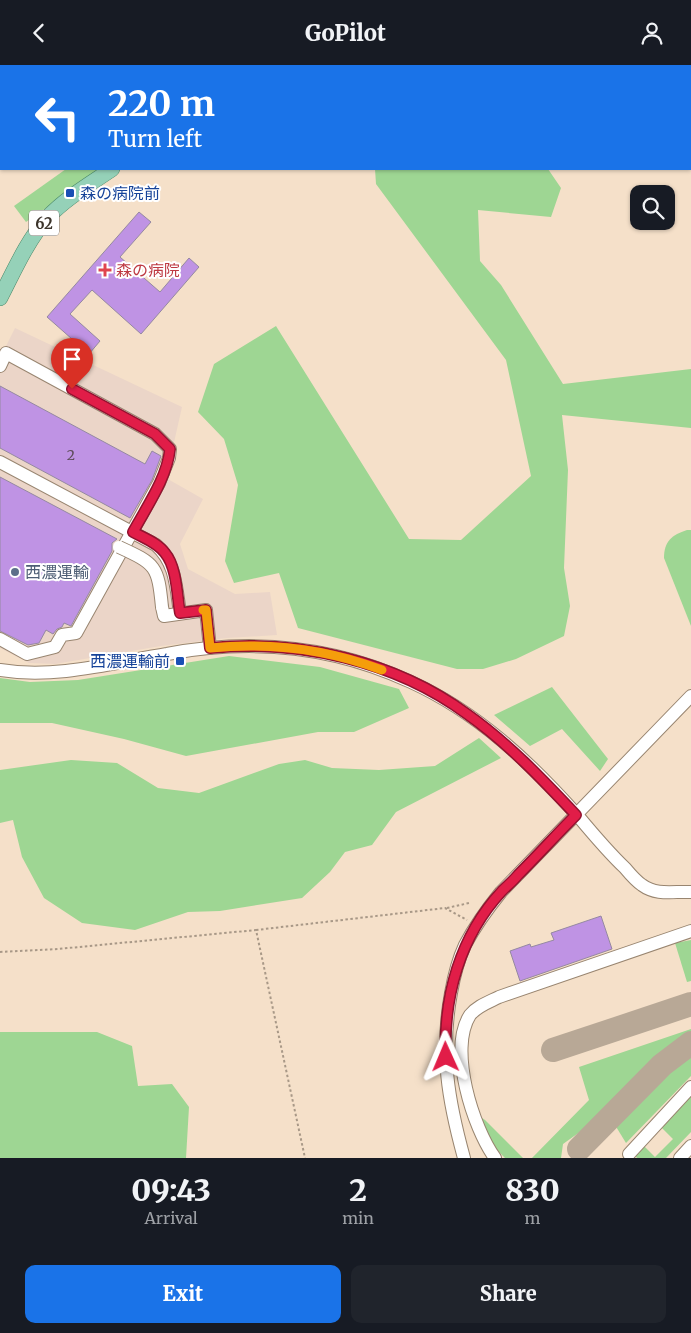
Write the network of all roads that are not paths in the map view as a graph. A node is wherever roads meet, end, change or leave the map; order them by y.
1 (111, 170) edge
2 (0, 298) edge
3 (0, 366) edge
4 (0, 461) edge
5 (133, 532) junction
6 (119, 547) dead end
7 (180, 613) junction
8 (0, 639) edge
9 (210, 648) junction
10 (0, 669) edge
11 (691, 697) edge
12 (576, 815) junction
13 (691, 892) edge
14 (691, 931) edge
15 (691, 1087) edge
16 (691, 1146) edge
17 (629, 1154) dead end
18 (464, 1158) edge
19 (495, 1158) edge
20 (680, 1158) edge

1 - 2 main road, 62
3 - 5 street
4 - 5 street
5 - 7 street
5 - 8 street
6 - 7 street, bridge
7 - 9 street
9 - 10 street
9 - 12 street
11 - 12 street
12 - 13 street
12 - 18 street
14 - 19 street
15 - 17 street
16 - 20 street

